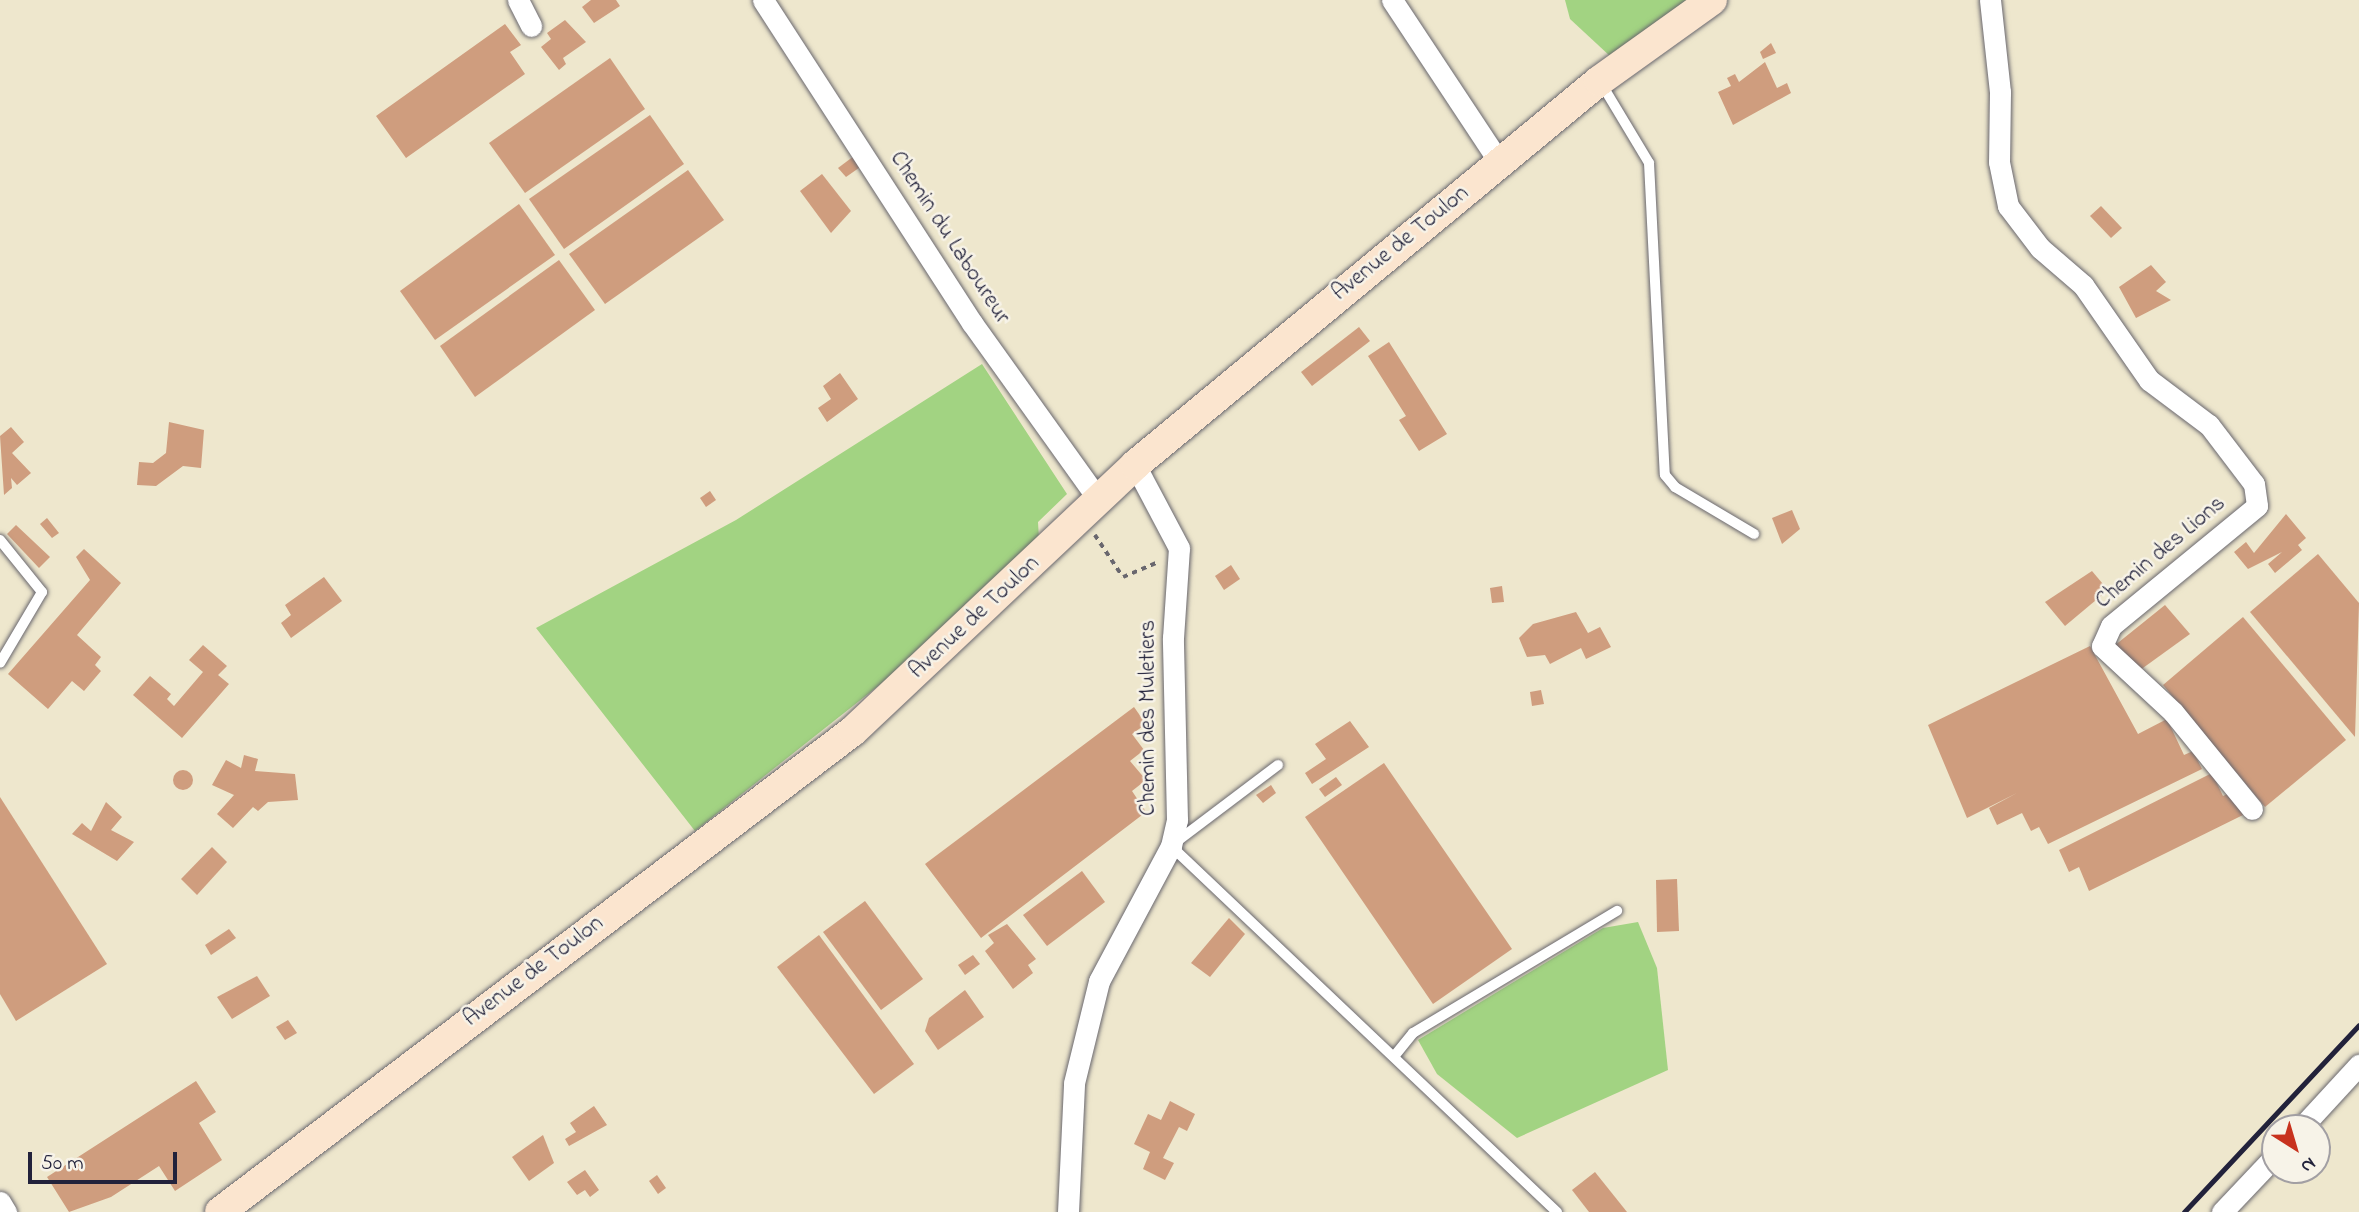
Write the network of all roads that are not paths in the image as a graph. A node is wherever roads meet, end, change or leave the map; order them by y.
1 (518, 0) edge
2 (763, 0) edge
3 (1392, 0) edge
4 (1712, 0) edge
5 (1990, 0) edge
6 (531, 26) dead end
7 (1599, 81) junction
8 (1500, 163) junction
9 (1135, 464) junction
10 (1089, 508) junction
11 (1754, 534) dead end
12 (0, 540) edge
13 (0, 663) edge
14 (1278, 765) dead end
15 (2252, 809) dead end
16 (1171, 846) junction
17 (1618, 911) dead end
18 (1396, 1054) junction
19 (2359, 1065) edge
20 (2314, 1114) edge
21 (2261, 1171) edge
22 (0, 1202) edge
23 (6, 1212) edge
24 (219, 1212) edge
25 (1068, 1212) edge
26 (1558, 1212) edge
27 (2222, 1212) edge

1 - 6 street
2 - 10 street, Chemin du Laboureur
3 - 8 street
4 - 7 main road, Avenue de Toulon
5 - 15 street, Chemin des Lions
7 - 8 main road, Avenue de Toulon
7 - 11 lane
8 - 9 main road, Avenue de Toulon
9 - 10 main road, Avenue de Toulon
9 - 16 street, Chemin des Muletiers
10 - 24 main road, Avenue de Toulon
12 - 13 lane
14 - 16 lane
16 - 18 lane
16 - 25 street, Chemin des Muletiers
17 - 18 lane
18 - 26 lane
19 - 20 street
21 - 27 street
22 - 23 street

